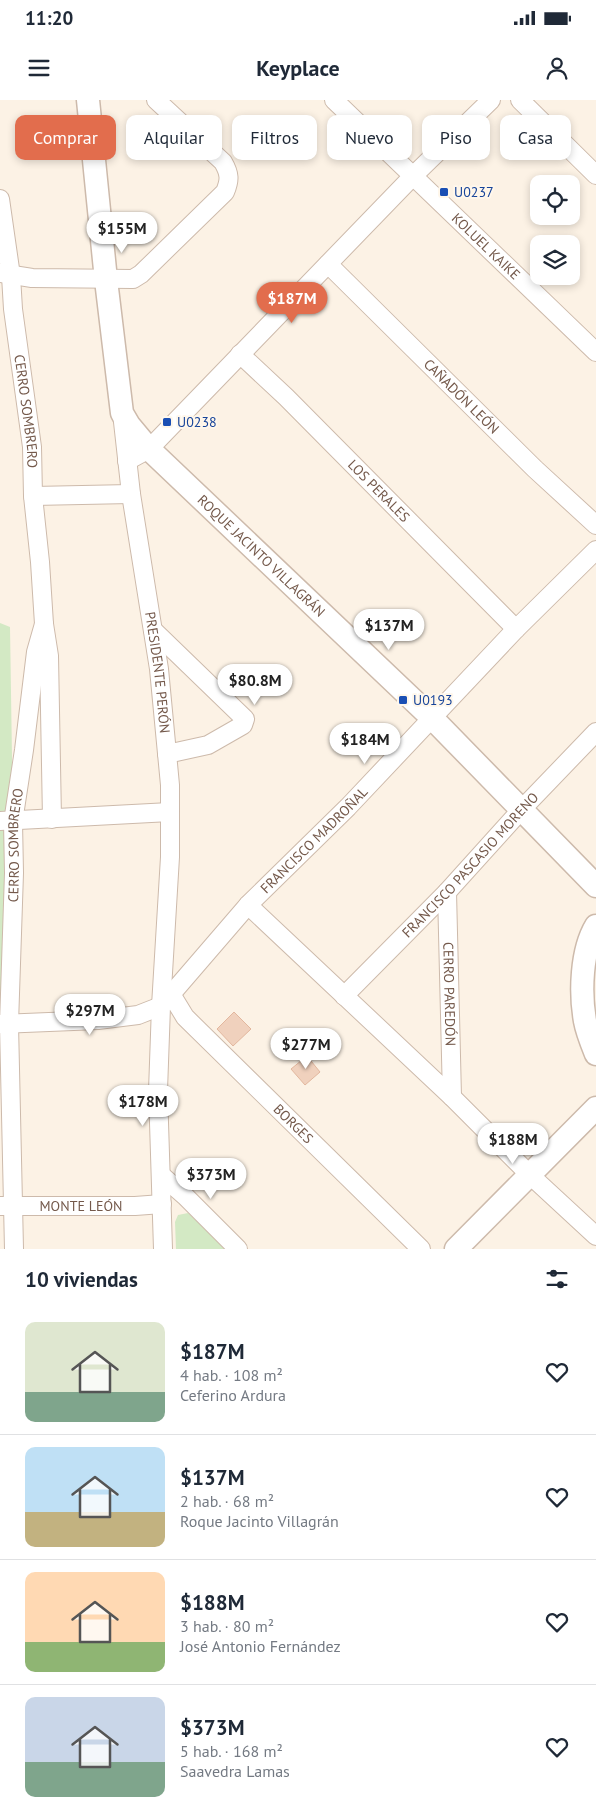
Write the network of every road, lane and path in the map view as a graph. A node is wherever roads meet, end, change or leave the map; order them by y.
1 (88, 100) edge
2 (156, 100) edge
3 (334, 100) edge
4 (490, 100) edge
5 (520, 100) edge
6 (596, 175) edge
7 (413, 176) junction
8 (0, 199) edge
9 (328, 264) junction
10 (6, 274) edge
11 (106, 280) junction
12 (6, 309) edge
13 (596, 352) edge
14 (240, 354) junction
15 (122, 412) junction
16 (149, 449) junction
17 (127, 461) junction
18 (131, 494) junction
19 (33, 496) junction
20 (596, 525) edge
21 (596, 550) edge
22 (44, 624) junction
23 (516, 629) junction
24 (153, 630) junction
25 (432, 718) junction
26 (596, 732) edge
27 (167, 754) junction
28 (522, 809) junction
29 (170, 812) junction
30 (52, 820) junction
31 (6, 821) edge
32 (596, 886) edge
33 (447, 892) junction
34 (248, 905) junction
35 (596, 926) edge
36 (344, 996) junction
37 (166, 1000) junction
38 (5, 1024) edge
39 (596, 1054) edge
40 (452, 1098) junction
41 (596, 1108) edge
42 (530, 1175) junction
43 (161, 1176) junction
44 (162, 1204) junction
45 (7, 1206) edge
46 (596, 1236) edge
47 (14, 1249) edge
48 (163, 1249) edge
49 (238, 1249) edge
50 (421, 1249) edge
51 (456, 1249) edge

1 - 11 street, PRESIDENTE PERÓN
2 - 11 street
3 - 7 street, KOLUEL KAIKE
4 - 7 street
5 - 6 street
7 - 9 street
7 - 13 street, KOLUEL KAIKE
8 - 10 street, CERRO SOMBRERO
9 - 14 street
9 - 20 street, CAÑADÓN LEÓN
10 - 11 street
10 - 12 street, CERRO SOMBRERO
11 - 15 street, PRESIDENTE PERÓN
12 - 19 street, CERRO SOMBRERO
14 - 16 street
14 - 23 street, LOS PERALES
15 - 16 street, ROQUE JACINTO VILLAGRÁN
15 - 17 street, PRESIDENTE PERÓN
16 - 17 street
16 - 25 street, ROQUE JACINTO VILLAGRÁN
17 - 18 street, PRESIDENTE PERÓN
18 - 19 street
18 - 24 street, PRESIDENTE PERÓN
19 - 22 street, CERRO SOMBRERO
21 - 23 street, FRANCISCO MADROÑAL
22 - 30 street, CERRO SOMBRERO
22 - 31 street, CERRO SOMBRERO
23 - 25 street, FRANCISCO MADROÑAL
24 - 27 street, PRESIDENTE PERÓN
24 - 27 street
25 - 28 street, ROQUE JACINTO VILLAGRÁN
25 - 34 street, FRANCISCO MADROÑAL
26 - 28 street, FRANCISCO PASCASIO MORENO
27 - 29 street, PRESIDENTE PERÓN
28 - 32 street, ROQUE JACINTO VILLAGRÁN
28 - 33 street, FRANCISCO PASCASIO MORENO
29 - 30 street
29 - 37 street, PRESIDENTE PERÓN
30 - 31 street
31 - 38 street, CERRO SOMBRERO
33 - 36 street, FRANCISCO PASCASIO MORENO
33 - 40 street, CERRO PAREDÓN
34 - 36 street
34 - 37 street, FRANCISCO MADROÑAL
35 - 39 street
36 - 40 street
37 - 38 street
37 - 43 street, PRESIDENTE PERÓN
37 - 50 street, BORGES
38 - 45 street, CERRO SOMBRERO
40 - 42 street
41 - 42 street
42 - 46 street
42 - 51 street
43 - 44 street, PRESIDENTE PERÓN
43 - 49 street
44 - 45 street, MONTE LEÓN
44 - 48 street, PRESIDENTE PERÓN
45 - 47 street, CERRO SOMBRERO

